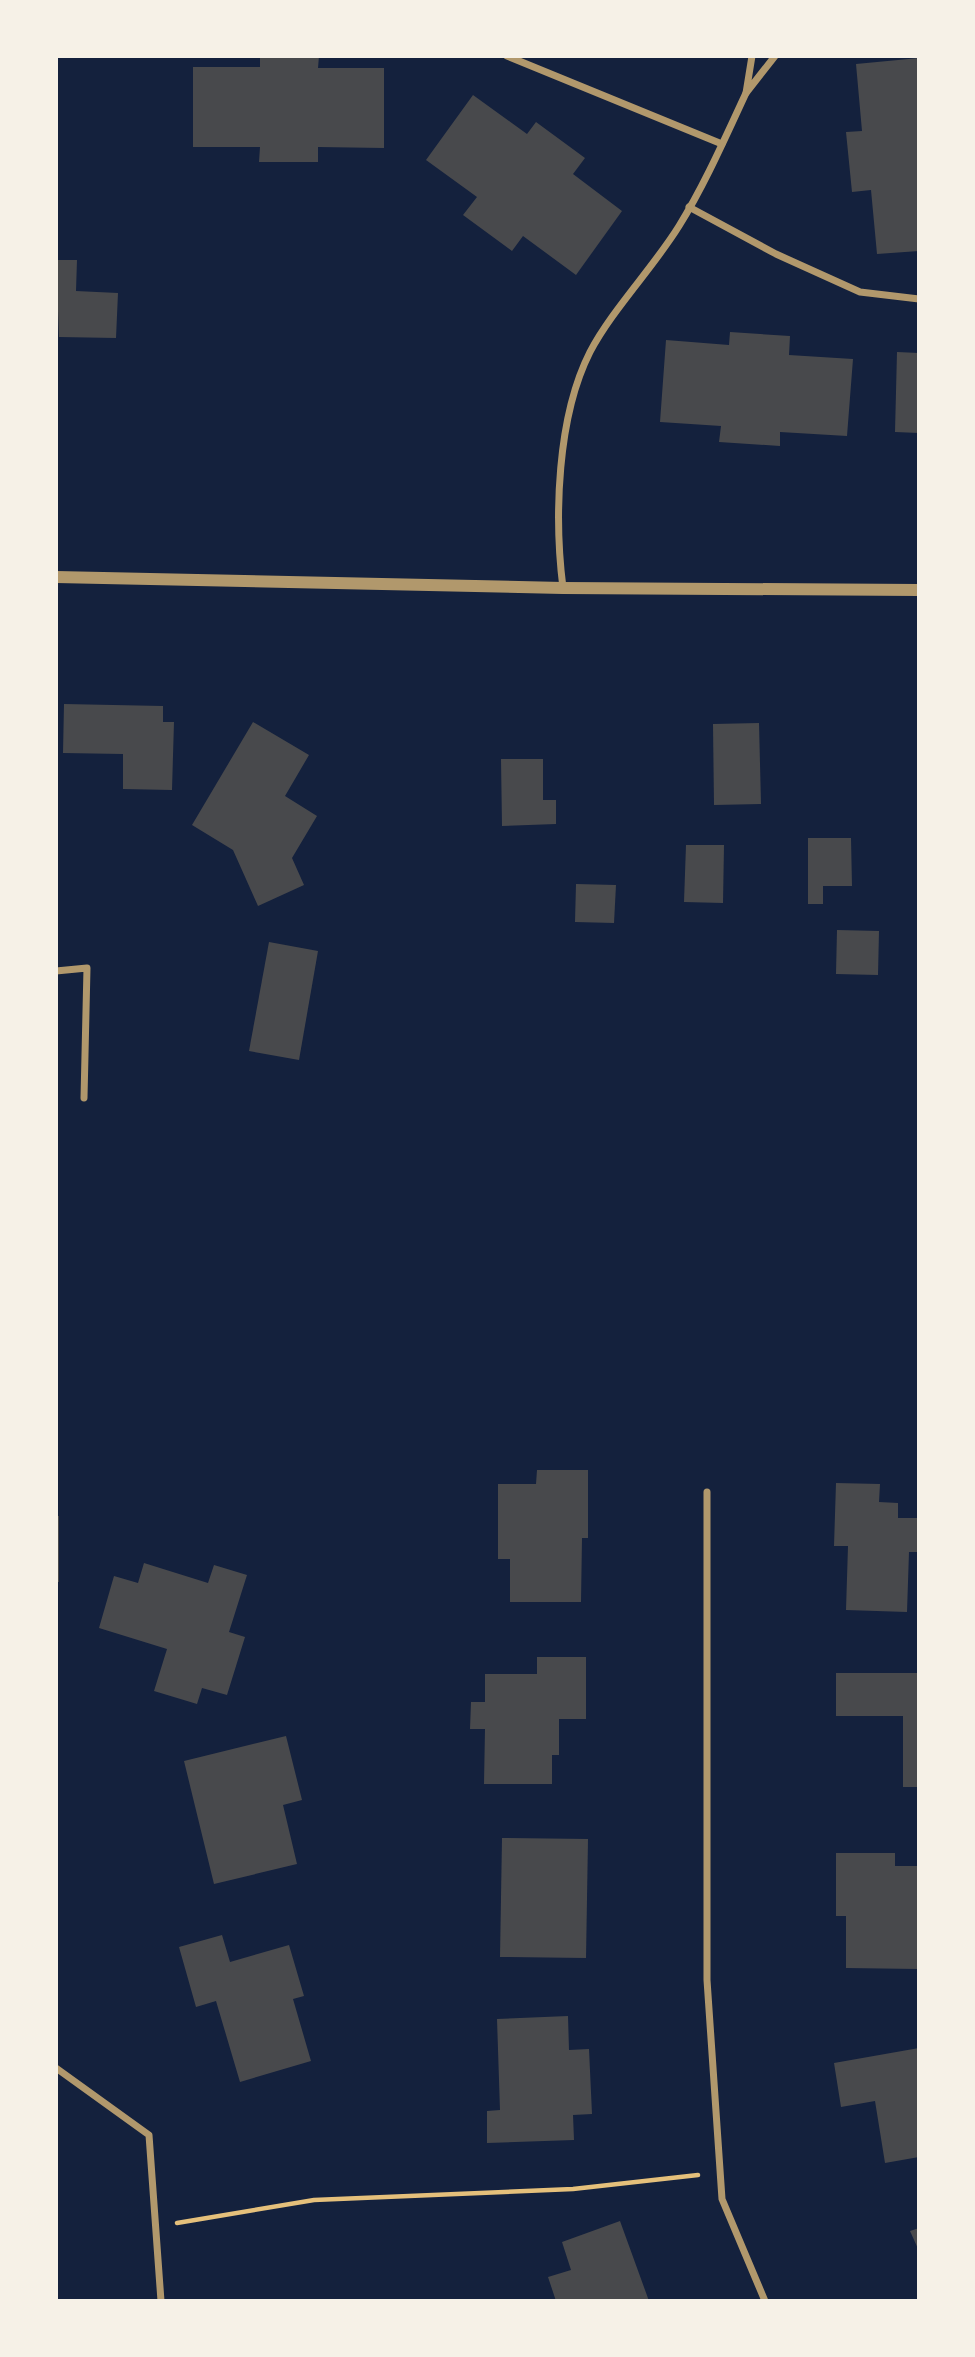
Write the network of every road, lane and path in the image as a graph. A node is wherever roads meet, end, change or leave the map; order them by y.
1 (508, 56) edge
2 (752, 56) edge
3 (775, 56) edge
4 (746, 93) junction
5 (722, 144) junction
6 (689, 207) junction
7 (919, 299) edge
8 (56, 577) edge
9 (563, 587) junction
10 (919, 590) edge
11 (56, 971) edge
12 (84, 1098) dead end
13 (706, 1492) dead end
14 (56, 2068) edge
15 (720, 2173) junction
16 (156, 2227) junction
17 (161, 2301) edge
18 (765, 2301) edge

1 - 5 street
2 - 4 street
3 - 4 street
4 - 5 street
5 - 6 street
6 - 7 street
6 - 9 street
8 - 9 street
9 - 10 street
11 - 12 street
13 - 15 street
14 - 16 street
15 - 16 path
15 - 18 street
16 - 17 street

